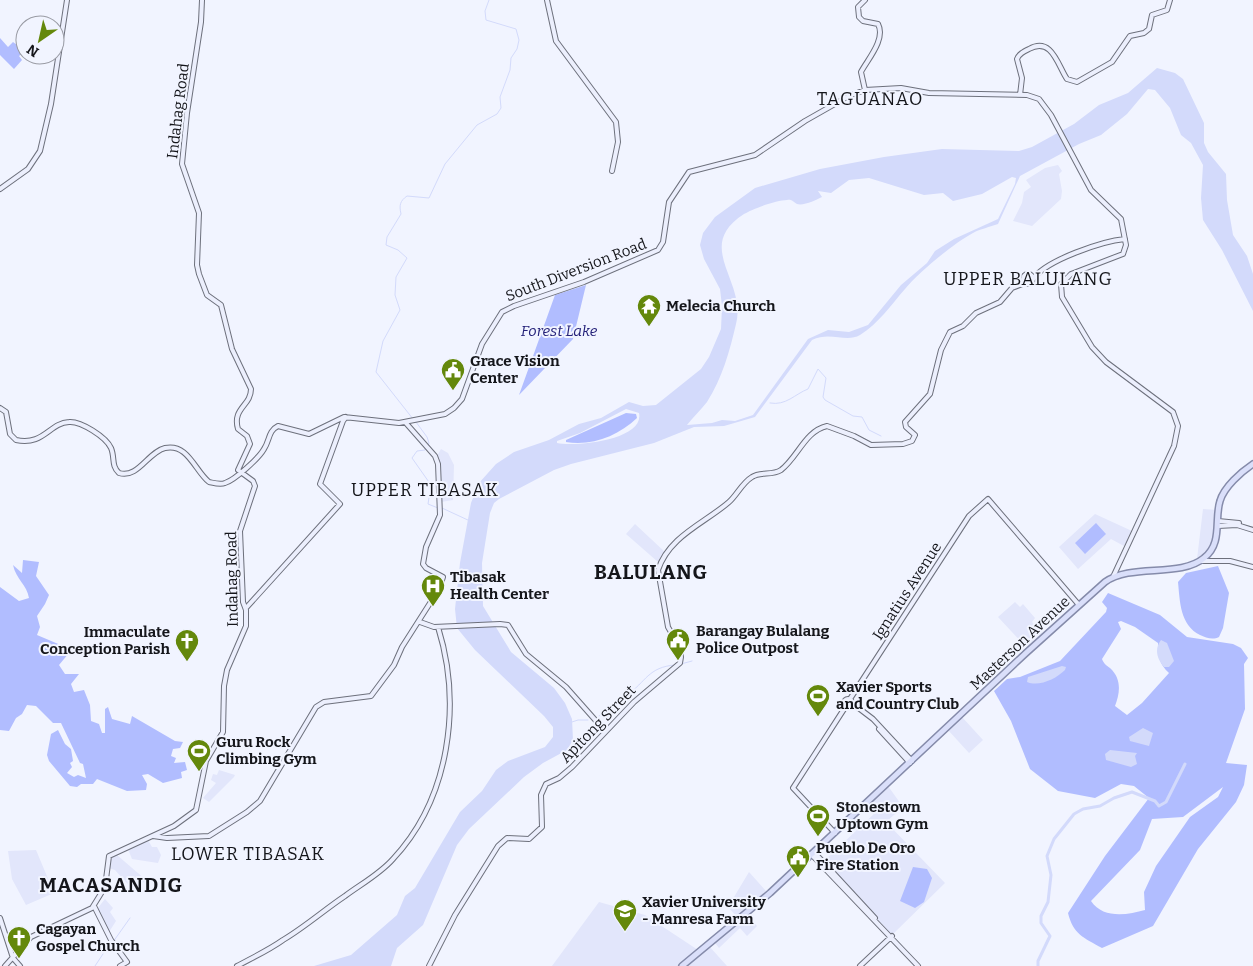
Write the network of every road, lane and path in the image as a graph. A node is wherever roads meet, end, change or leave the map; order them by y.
1 (67, 0) edge
2 (202, 0) edge
3 (546, 0) edge
4 (865, 0) edge
5 (1170, 0) edge
6 (865, 90) junction
7 (1020, 95) junction
8 (612, 171) dead end
9 (0, 189) edge
10 (1125, 239) junction
11 (1033, 276) junction
12 (1022, 282) junction
13 (0, 408) edge
14 (341, 420) junction
15 (405, 422) junction
16 (1253, 464) edge
17 (240, 472) junction
18 (1218, 524) junction
19 (1253, 529) edge
20 (1200, 561) junction
21 (1253, 567) edge
22 (1114, 577) junction
23 (1079, 605) junction
24 (246, 608) junction
25 (420, 622) junction
26 (439, 627) junction
27 (850, 704) junction
28 (605, 731) junction
29 (911, 762) junction
30 (834, 833) junction
31 (153, 836) junction
32 (812, 853) junction
33 (94, 906) junction
34 (0, 918) edge
35 (892, 938) junction
36 (13, 958) junction
37 (5, 966) edge
38 (20, 966) edge
39 (120, 966) edge
40 (237, 966) edge
41 (429, 966) edge
42 (682, 966) edge
43 (862, 966) edge
44 (918, 966) edge

1 - 9 street
2 - 17 street, Indahag Road
3 - 8 street
4 - 6 street
5 - 7 street
6 - 7 street, South Diversion Road
6 - 15 street, South Diversion Road
7 - 10 street, South Diversion Road
10 - 11 street
10 - 22 street
11 - 12 street
11 - 12 street
12 - 28 street, Apitong Street
13 - 17 street
14 - 15 street, South Diversion Road
14 - 17 street
14 - 24 street
15 - 25 street
16 - 18 main road
17 - 24 street, Indahag Road
18 - 19 street
18 - 20 main road
20 - 21 street
20 - 22 main road, Masterson Avenue
22 - 23 main road, Masterson Avenue
23 - 27 street, Ignatius Avenue
23 - 29 main road, Masterson Avenue
24 - 31 street, Indahag Road
25 - 26 street
25 - 31 street
26 - 28 street
26 - 40 street
27 - 29 street
27 - 30 street, Ignatius Avenue
28 - 41 street, Apitong Street
29 - 30 main road, Masterson Avenue
30 - 32 main road, Masterson Avenue
31 - 33 street, Indahag Road
32 - 35 street
32 - 42 main road, Masterson Avenue
33 - 36 street
33 - 39 street
34 - 36 street
35 - 43 street
35 - 44 street
36 - 37 street
36 - 38 street

